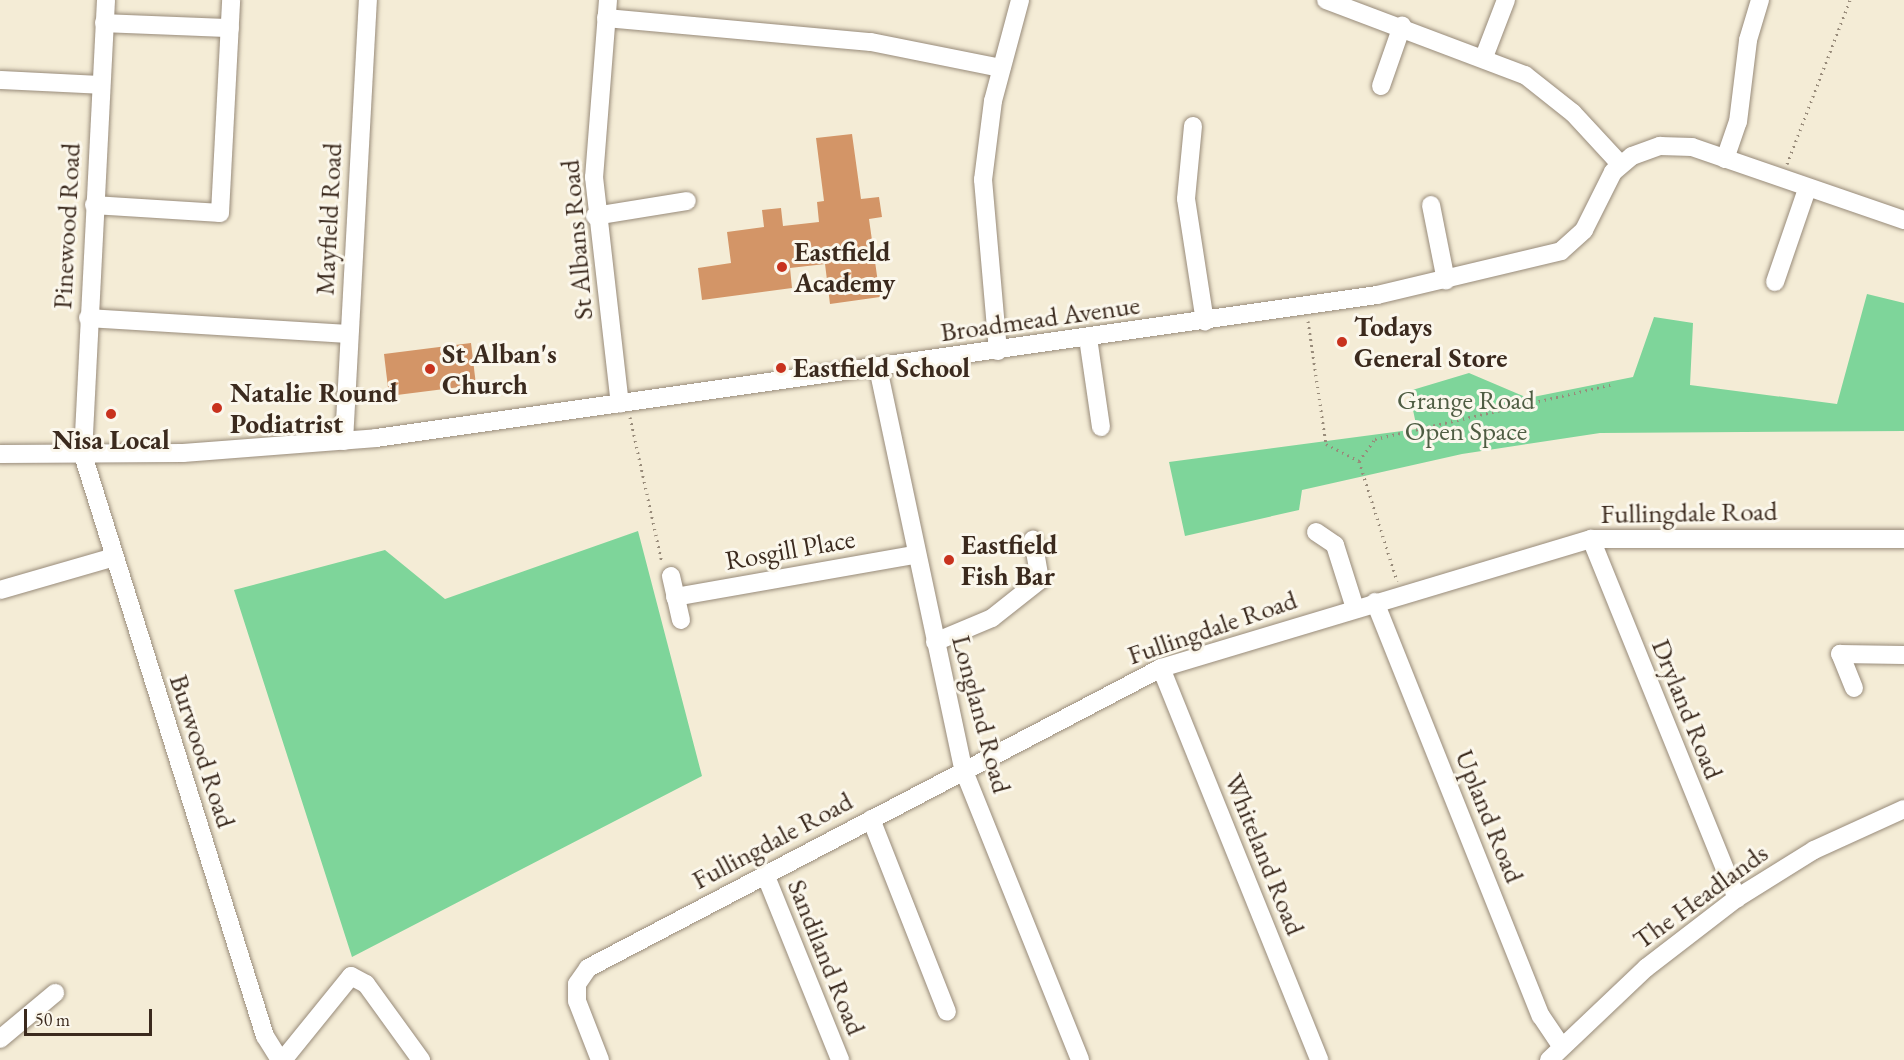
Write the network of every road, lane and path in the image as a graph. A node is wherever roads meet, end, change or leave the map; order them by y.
1 (106, 0) edge
2 (231, 0) edge
3 (368, 0) edge
4 (1020, 0) edge
5 (1326, 0) edge
6 (1506, 0) edge
7 (1760, 0) edge
8 (1850, 0) edge
9 (607, 9) edge
10 (104, 23) junction
11 (1402, 26) junction
12 (230, 28) junction
13 (1484, 57) junction
14 (1001, 68) junction
15 (0, 80) edge
16 (101, 85) junction
17 (1381, 86) dead end
18 (1192, 126) dead end
19 (1725, 159) junction
20 (1620, 164) junction
21 (1781, 179) junction
22 (1807, 189) junction
23 (687, 201) dead end
24 (94, 205) junction
25 (1431, 205) dead end
26 (595, 216) junction
27 (1904, 220) edge
28 (1446, 282) junction
29 (1775, 282) dead end
30 (1305, 308) junction
31 (88, 318) junction
32 (1205, 322) junction
33 (348, 334) junction
34 (1088, 338) junction
35 (998, 351) junction
36 (878, 368) junction
37 (1614, 384) dead end
38 (623, 403) junction
39 (1101, 427) dead end
40 (344, 441) junction
41 (0, 454) edge
42 (83, 455) junction
43 (1359, 461) junction
44 (1316, 532) dead end
45 (1904, 539) edge
46 (1033, 540) dead end
47 (1591, 540) junction
48 (914, 555) junction
49 (114, 557) junction
50 (670, 576) joint
51 (0, 590) edge
52 (1401, 595) junction
53 (675, 597) junction
54 (1375, 602) junction
55 (1355, 608) junction
56 (681, 620) dead end
57 (935, 642) junction
58 (1904, 655) edge
59 (1161, 668) junction
60 (1854, 688) dead end
61 (964, 771) junction
62 (1904, 809) edge
63 (871, 819) junction
64 (765, 874) junction
65 (1737, 898) junction
66 (55, 993) dead end
67 (947, 1012) dead end
68 (0, 1039) edge
69 (1555, 1053) edge
70 (282, 1060) edge
71 (421, 1060) edge
72 (600, 1060) edge
73 (840, 1060) edge
74 (1080, 1060) edge
75 (1319, 1060) edge

1 - 10 street, Pinewood Road
2 - 12 street
3 - 33 street, Mayfield Road
4 - 14 street
5 - 11 street
6 - 13 street
7 - 19 street
8 - 21 path
9 - 14 street
9 - 26 street, St Albans Road
10 - 12 street
10 - 16 street, Pinewood Road
11 - 13 street
11 - 17 street
12 - 24 street
13 - 20 street
14 - 35 street
15 - 16 street
16 - 24 street, Pinewood Road
18 - 32 street
19 - 20 street
19 - 21 street
20 - 28 street, Broadmead Avenue
21 - 22 street
22 - 27 street
22 - 29 street
23 - 26 street
24 - 31 street, Pinewood Road
25 - 28 street
26 - 38 street, St Albans Road
28 - 30 street, Broadmead Avenue
30 - 32 street, Broadmead Avenue
30 - 43 path
31 - 33 street
31 - 42 street, Pinewood Road
32 - 34 street, Broadmead Avenue
33 - 40 street, Mayfield Road
34 - 35 street, Broadmead Avenue
34 - 39 street
35 - 36 street, Broadmead Avenue
36 - 38 street, Broadmead Avenue
36 - 48 street, Longland Road
37 - 43 path
38 - 40 street, Broadmead Avenue
38 - 50 path
40 - 42 street, Broadmead Avenue
41 - 42 street, Broadmead Avenue
42 - 49 street, Burwood Road
43 - 52 path
44 - 55 street
45 - 47 street, Fullingdale Road
46 - 57 street
47 - 52 street, Fullingdale Road
47 - 65 street, Dryland Road
48 - 53 street, Rosgill Place
48 - 57 street, Longland Road
49 - 51 street
49 - 70 street, Burwood Road
50 - 53 street
52 - 54 street, Fullingdale Road
53 - 56 street
54 - 55 street, Fullingdale Road
54 - 69 street, Upland Road
55 - 59 street, Fullingdale Road
57 - 61 street, Longland Road
58 - 60 street
59 - 61 street, Fullingdale Road
59 - 75 street, Whiteland Road
61 - 63 street, Fullingdale Road
61 - 74 street, Longland Road
62 - 65 street, The Headlands
63 - 64 street, Fullingdale Road
63 - 67 street
64 - 72 street, Fullingdale Road
64 - 73 street, Sandiland Road
65 - 69 street, The Headlands
66 - 68 street
70 - 71 street

